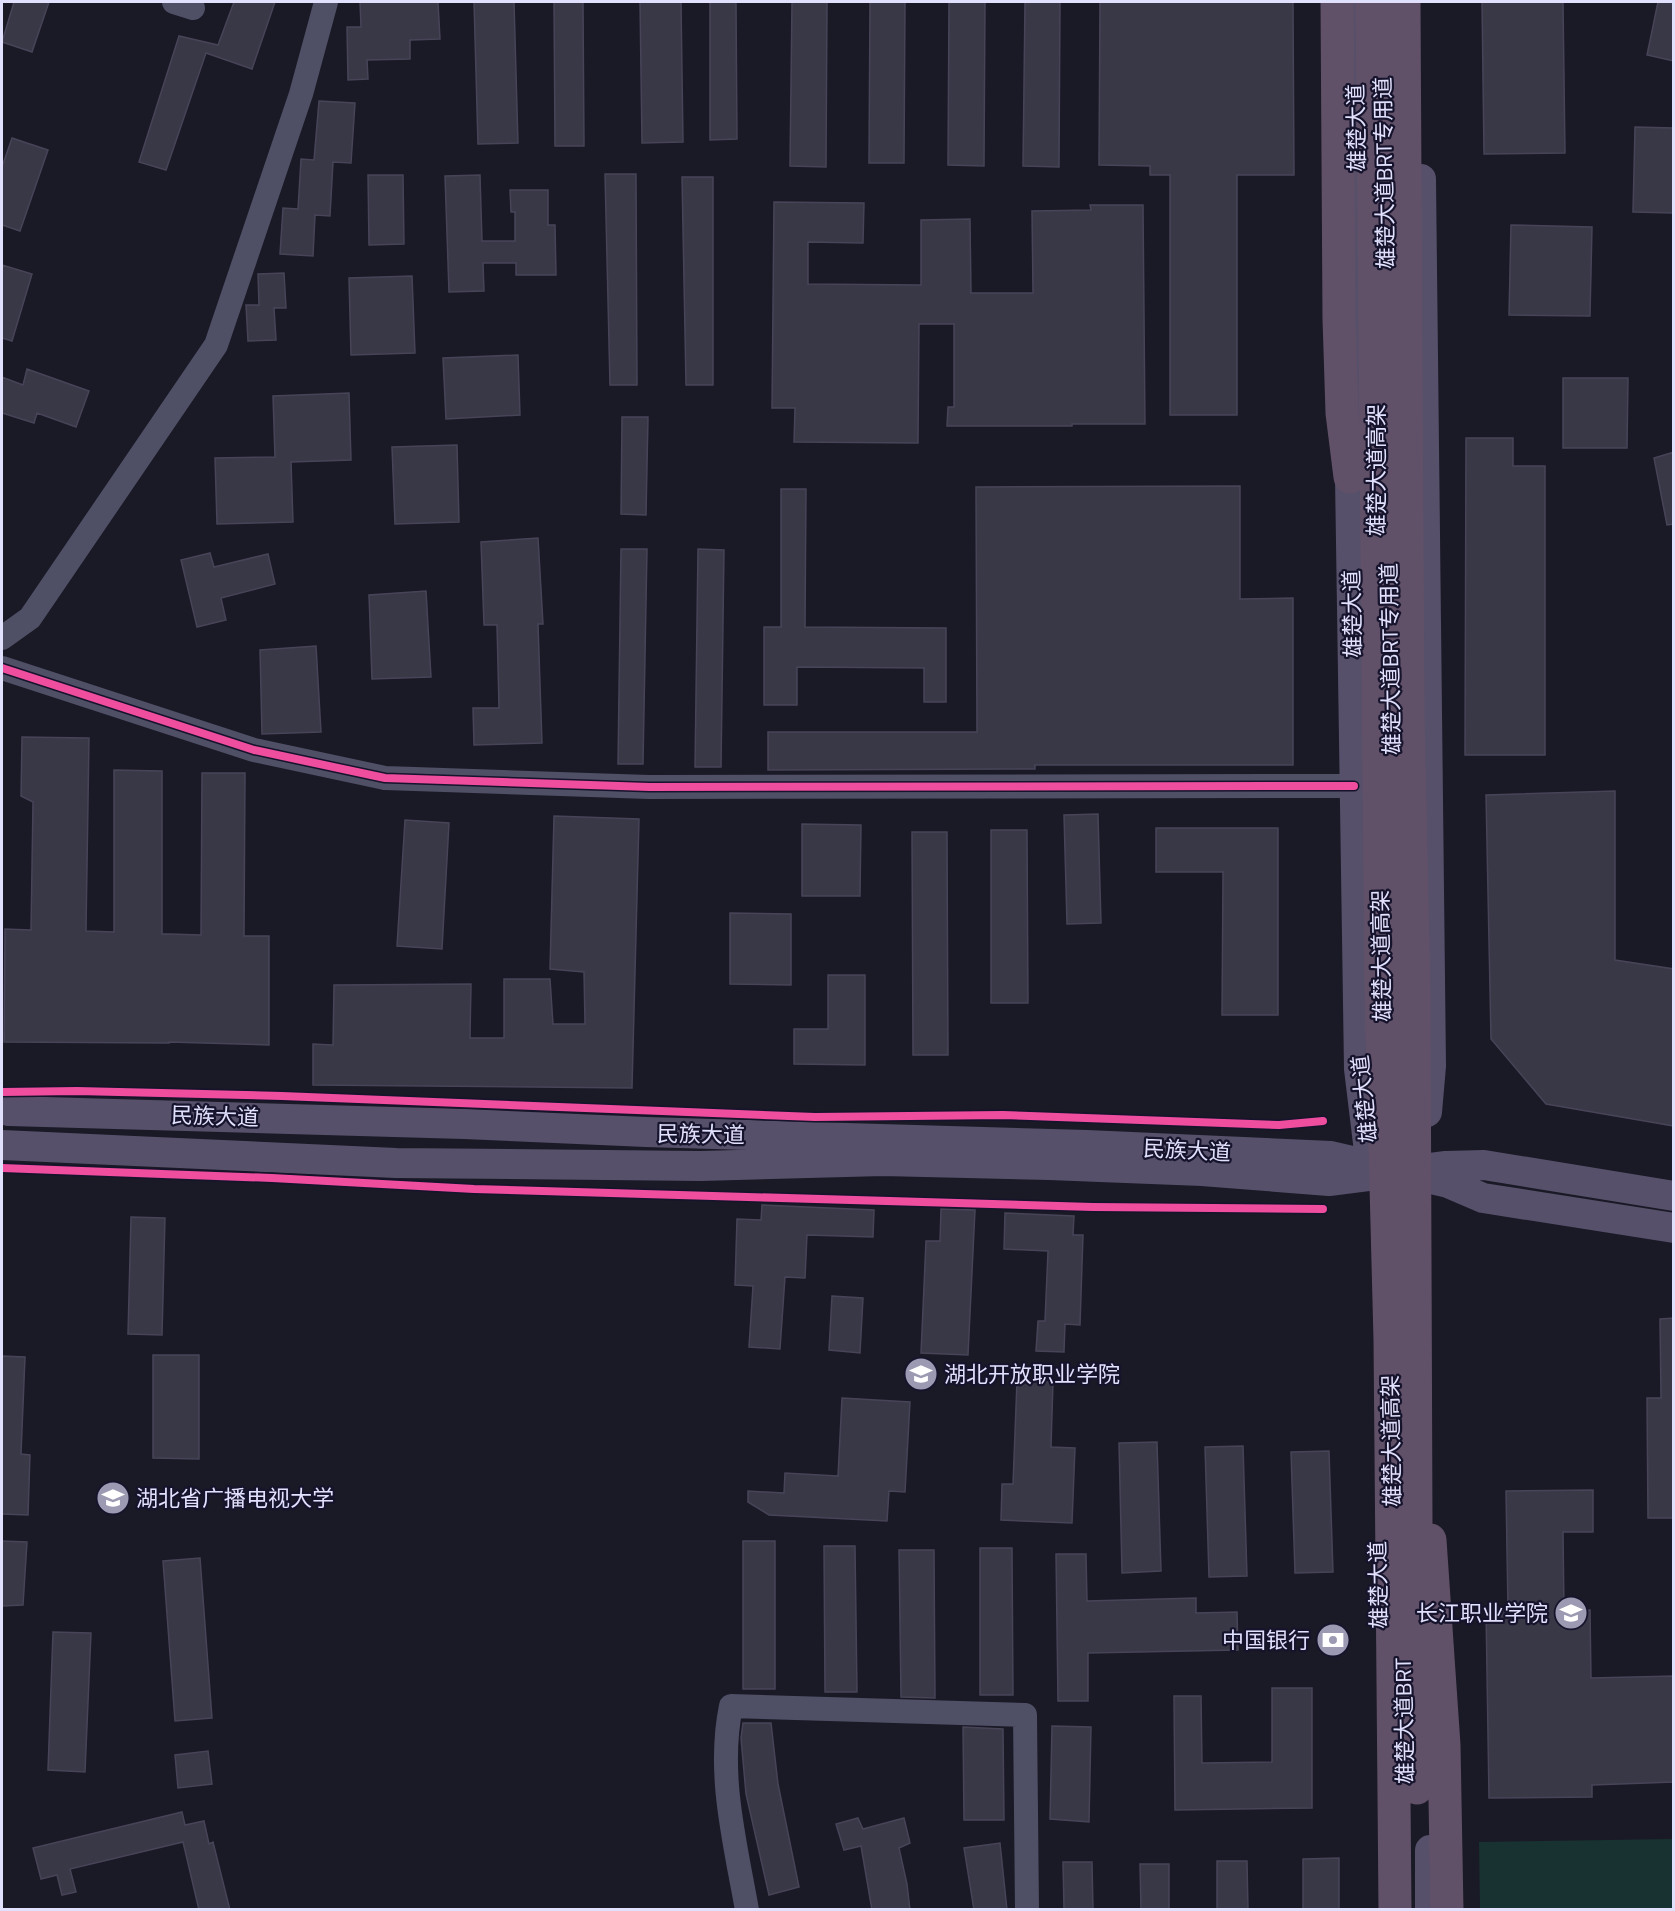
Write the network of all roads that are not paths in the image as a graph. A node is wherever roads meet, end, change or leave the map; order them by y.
1 (326, 2) edge
2 (1337, 2) edge
3 (1355, 2) edge
4 (1372, 2) edge
5 (1382, 2) edge
6 (1404, 2) edge
7 (1419, 2) edge
8 (1350, 477) junction
9 (2, 638) edge
10 (2, 668) edge
11 (1354, 786) junction
12 (4, 1110) edge
13 (2, 1145) edge
14 (1397, 1172) junction
15 (1674, 1196) edge
16 (1674, 1228) edge
17 (1428, 1515) junction
18 (747, 1910) edge
19 (1027, 1910) edge
20 (1383, 1910) edge
21 (1395, 1910) edge
22 (1406, 1910) edge
23 (1417, 1910) edge
24 (1430, 1910) edge
25 (1447, 1910) edge

1 - 9 street
2 - 8 highway
3 - 8 main road, 雄楚大道
4 - 21 highway, 雄楚大道高架, bridge
5 - 14 street, 雄楚大道BRT专用道
6 - 23 highway, 雄楚大道高架, bridge
7 - 14 main road, 雄楚大道
8 - 11 main road, 雄楚大道
10 - 11 street
11 - 14 main road, 雄楚大道
12 - 14 main road, 民族大道
13 - 14 main road, 民族大道
14 - 15 main road, 民族大道
14 - 16 main road, 民族大道
14 - 17 main road, 雄楚大道
14 - 20 main road, 雄楚大道
14 - 22 street, 雄楚大道BRT
17 - 24 main road, 雄楚大道
17 - 25 highway
18 - 19 street

